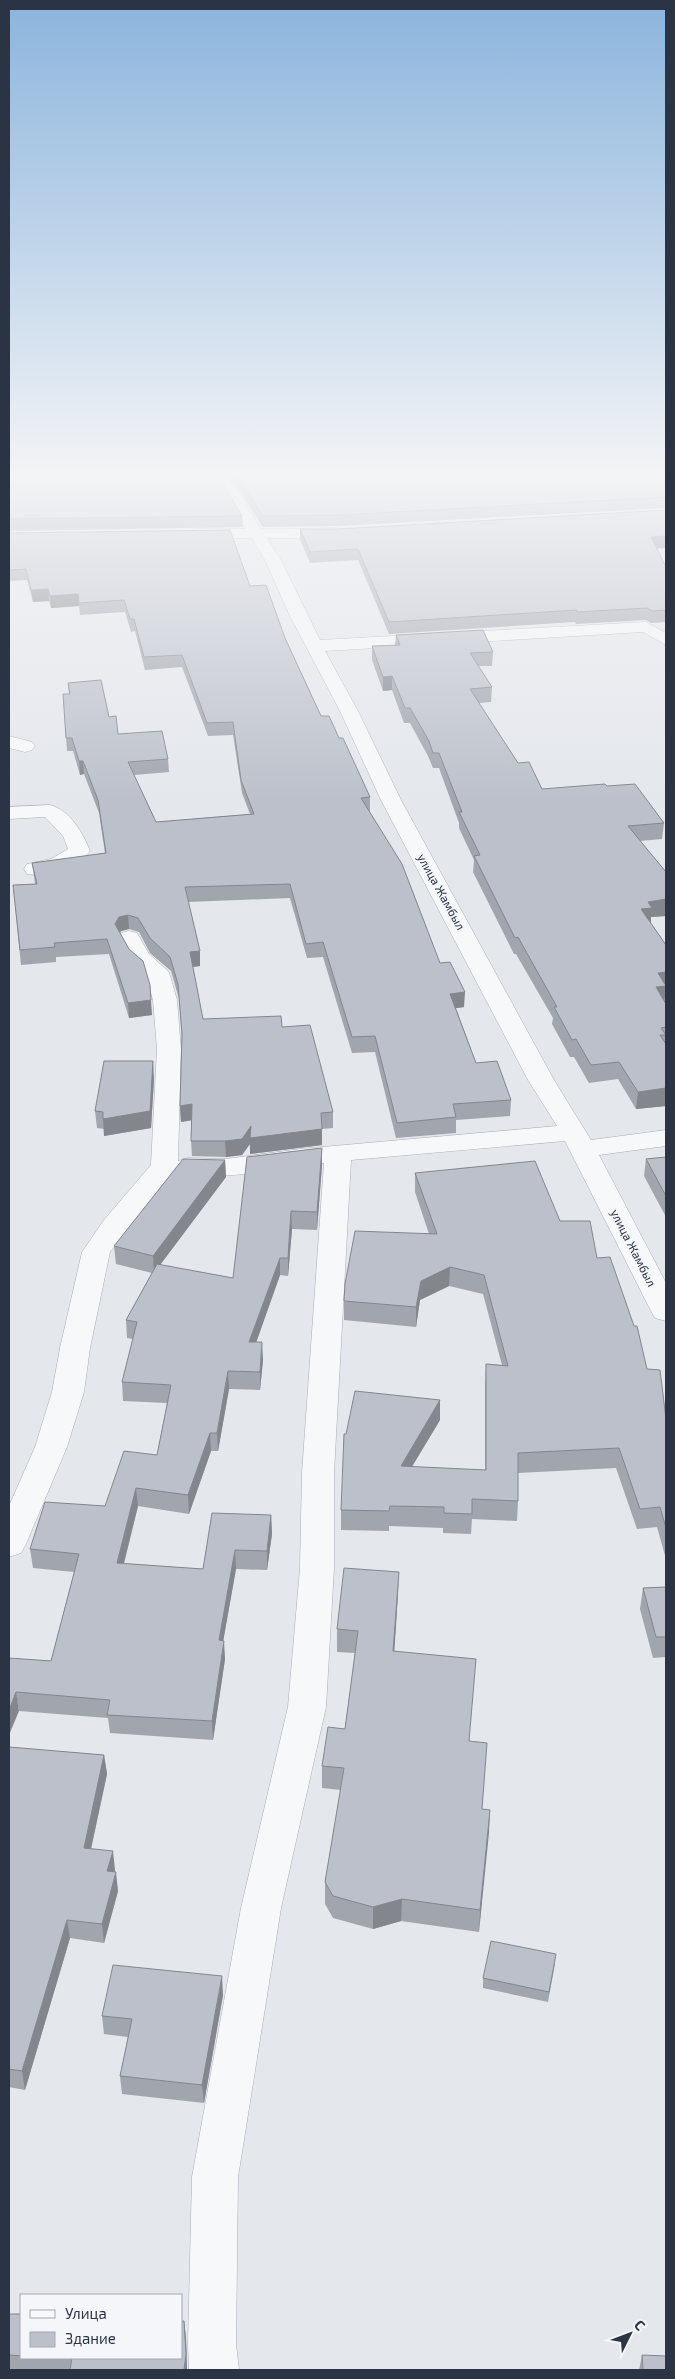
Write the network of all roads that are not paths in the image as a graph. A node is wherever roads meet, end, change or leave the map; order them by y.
1 (284, 582) edge
2 (666, 640) edge
3 (314, 646) junction
4 (9, 812) edge
5 (34, 869) edge
6 (129, 938) dead end
7 (666, 1138) edge
8 (578, 1140) junction
9 (338, 1154) junction
10 (164, 1166) junction
11 (666, 1311) edge
12 (9, 1544) edge
13 (214, 2370) edge

1 - 3 street, улица Жамбыл
2 - 3 street
3 - 8 street, улица Жамбыл
4 - 5 street
6 - 10 street
7 - 8 street
8 - 9 street
8 - 11 street, улица Жамбыл
9 - 10 street
9 - 13 street
10 - 12 street

